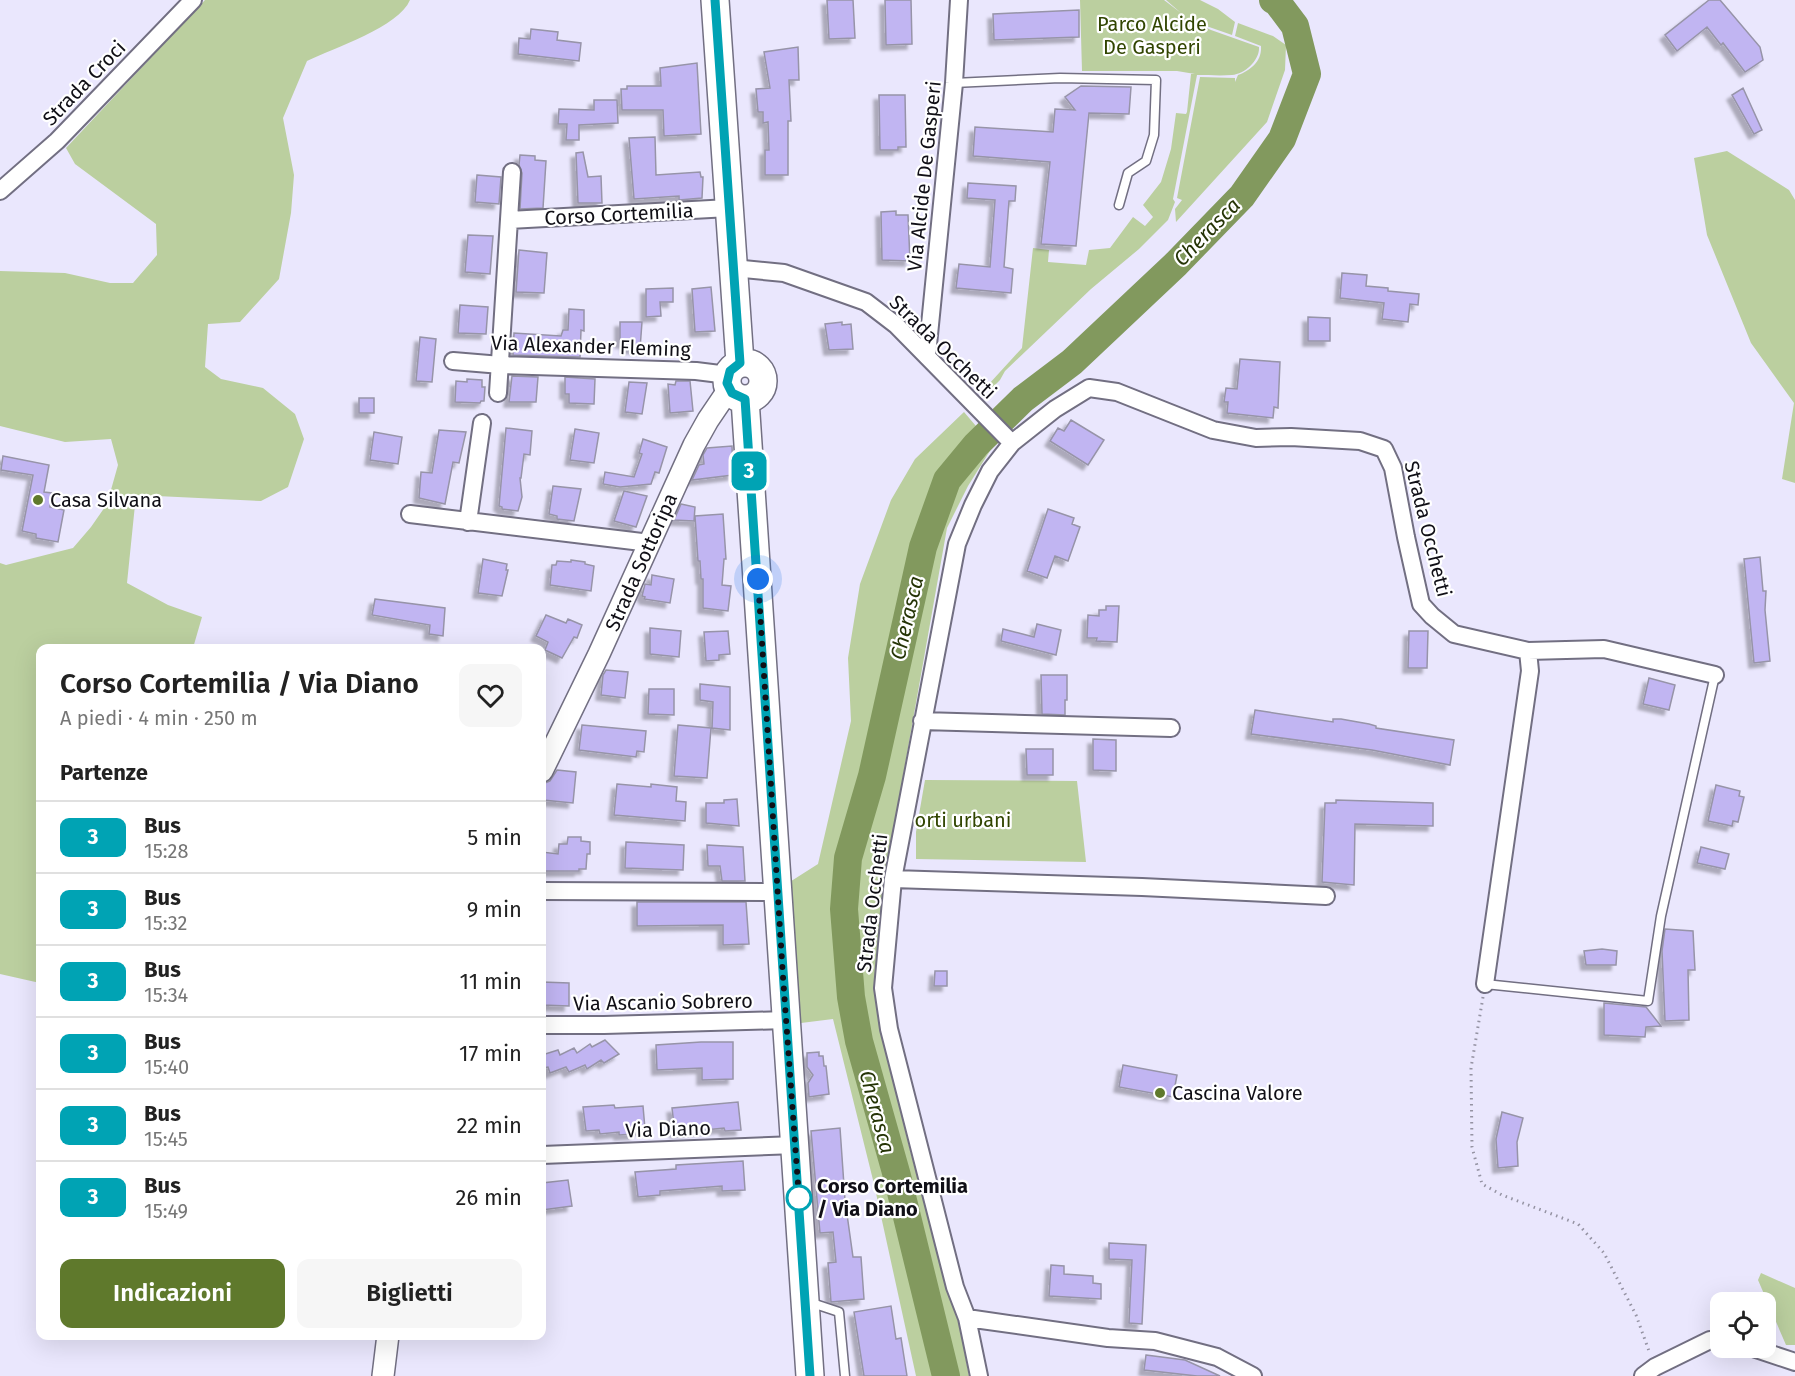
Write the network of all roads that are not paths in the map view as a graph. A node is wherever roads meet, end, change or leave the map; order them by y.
1 (193, 0) edge
2 (715, 0) edge
3 (959, 0) edge
4 (954, 83) junction
5 (512, 172) dead end
6 (0, 191) edge
7 (1119, 205) dead end
8 (729, 208) junction
9 (508, 220) junction
10 (733, 268) junction
11 (927, 355) junction
12 (453, 361) dead end
13 (501, 365) junction
14 (736, 382) junction
15 (498, 393) dead end
16 (482, 423) dead end
17 (1012, 443) junction
18 (410, 514) dead end
19 (468, 522) junction
20 (650, 543) junction
21 (1528, 651) junction
22 (1715, 675) joint
23 (922, 721) junction
24 (1172, 728) dead end
25 (550, 737) edge
26 (546, 754) edge
27 (892, 879) junction
28 (546, 891) edge
29 (777, 892) junction
30 (1326, 896) dead end
31 (1485, 984) joint
32 (786, 1020) junction
33 (546, 1025) edge
34 (796, 1145) junction
35 (546, 1155) edge
36 (806, 1301) junction
37 (967, 1318) junction
38 (387, 1340) edge
39 (1710, 1340) edge
40 (1776, 1356) edge
41 (1795, 1362) edge
42 (1649, 1372) edge
43 (383, 1376) edge
44 (810, 1376) edge
45 (845, 1376) edge
46 (979, 1376) edge
47 (1253, 1376) edge

1 - 6 street, Strada Croci
2 - 8 main road
3 - 4 street, Via Alcide De Gasperi
4 - 7 lane
4 - 11 street, Via Alcide De Gasperi
5 - 9 street
8 - 9 street, Corso Cortemilia
8 - 10 main road
9 - 13 street
10 - 11 street, Strada Occhetti
10 - 14 main road
11 - 17 street, Strada Occhetti
12 - 13 street, Via Alexander Fleming
13 - 14 street, Via Alexander Fleming
13 - 15 street
14 - 20 street, Strada Sottoripa
14 - 29 main road
16 - 19 street
17 - 21 street, Strada Occhetti
17 - 23 street, Strada Occhetti
18 - 19 street
19 - 20 street
20 - 25 street, Strada Sottoripa
21 - 22 street, Strada Occhetti
21 - 31 street
22 - 31 lane
23 - 24 street
23 - 27 street, Strada Occhetti
25 - 26 street, Strada Sottoripa
27 - 30 street
27 - 37 street, Strada Occhetti
28 - 29 street
29 - 32 main road
32 - 33 street, Via Ascanio Sobrero
32 - 34 main road
34 - 35 street, Via Diano
34 - 36 main road
36 - 44 main road
36 - 45 lane
37 - 46 street, Strada Occhetti
37 - 47 street
38 - 43 street
39 - 42 street
40 - 41 street

